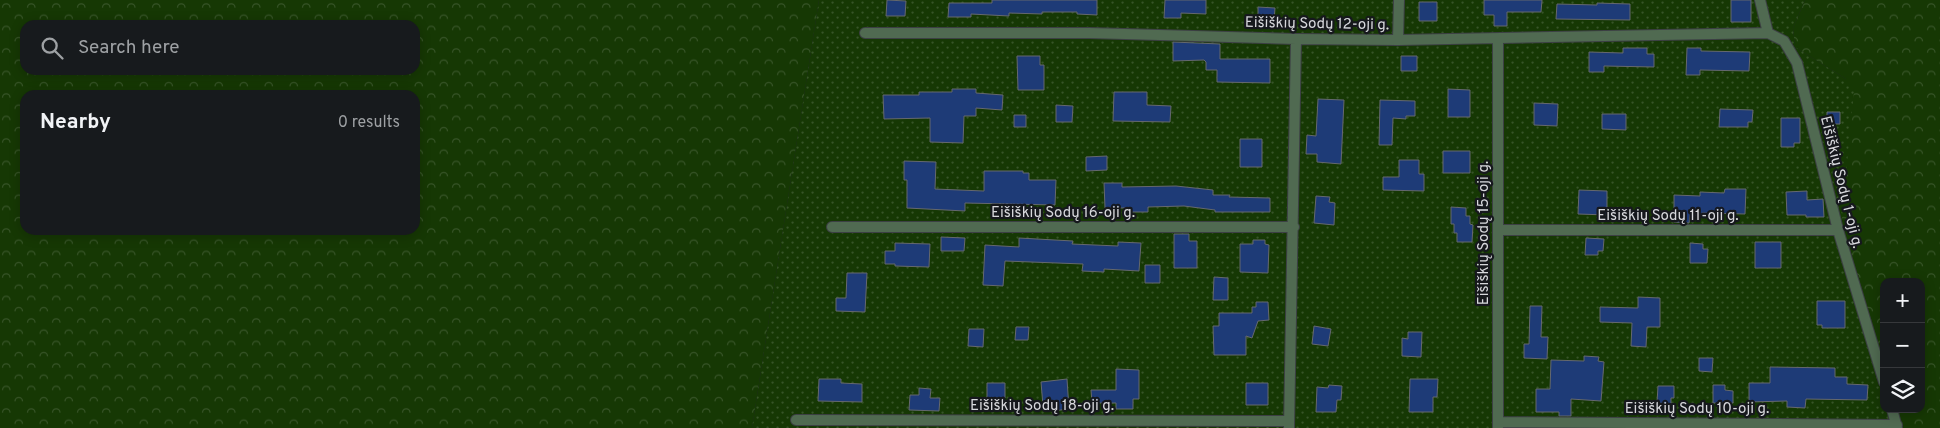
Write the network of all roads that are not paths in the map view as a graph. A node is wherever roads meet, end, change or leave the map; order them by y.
1 (1399, 0) edge
2 (1760, 0) edge
3 (865, 33) dead end
4 (1768, 34) junction
5 (1296, 39) junction
6 (1498, 39) junction
7 (1398, 40) junction
8 (832, 227) dead end
9 (1294, 227) junction
10 (1498, 230) junction
11 (1838, 230) junction
12 (1880, 369) edge
13 (1893, 413) edge
14 (796, 420) dead end
15 (1289, 425) edge
16 (1498, 425) edge
17 (1897, 426) edge

1 - 7 street
2 - 4 street
3 - 5 street, Eišiškių Sodų 12-oji g.
4 - 6 street, Eišiškių Sodų 12-oji g.
4 - 11 street, Eišiškių Sodų 1-oji g.
5 - 7 street, Eišiškių Sodų 12-oji g.
5 - 9 street
6 - 7 street, Eišiškių Sodų 12-oji g.
6 - 10 street, Eišiškių Sodų 15-oji g.
8 - 9 street, Eišiškių Sodų 16-oji g.
9 - 15 street
10 - 11 street, Eišiškių Sodų 11-oji g.
10 - 16 street, Eišiškių Sodų 15-oji g.
11 - 12 street, Eišiškių Sodų 1-oji g.
13 - 17 street
14 - 15 street, Eišiškių Sodų 18-oji g.
16 - 17 street, Eišiškių Sodų 10-oji g.

